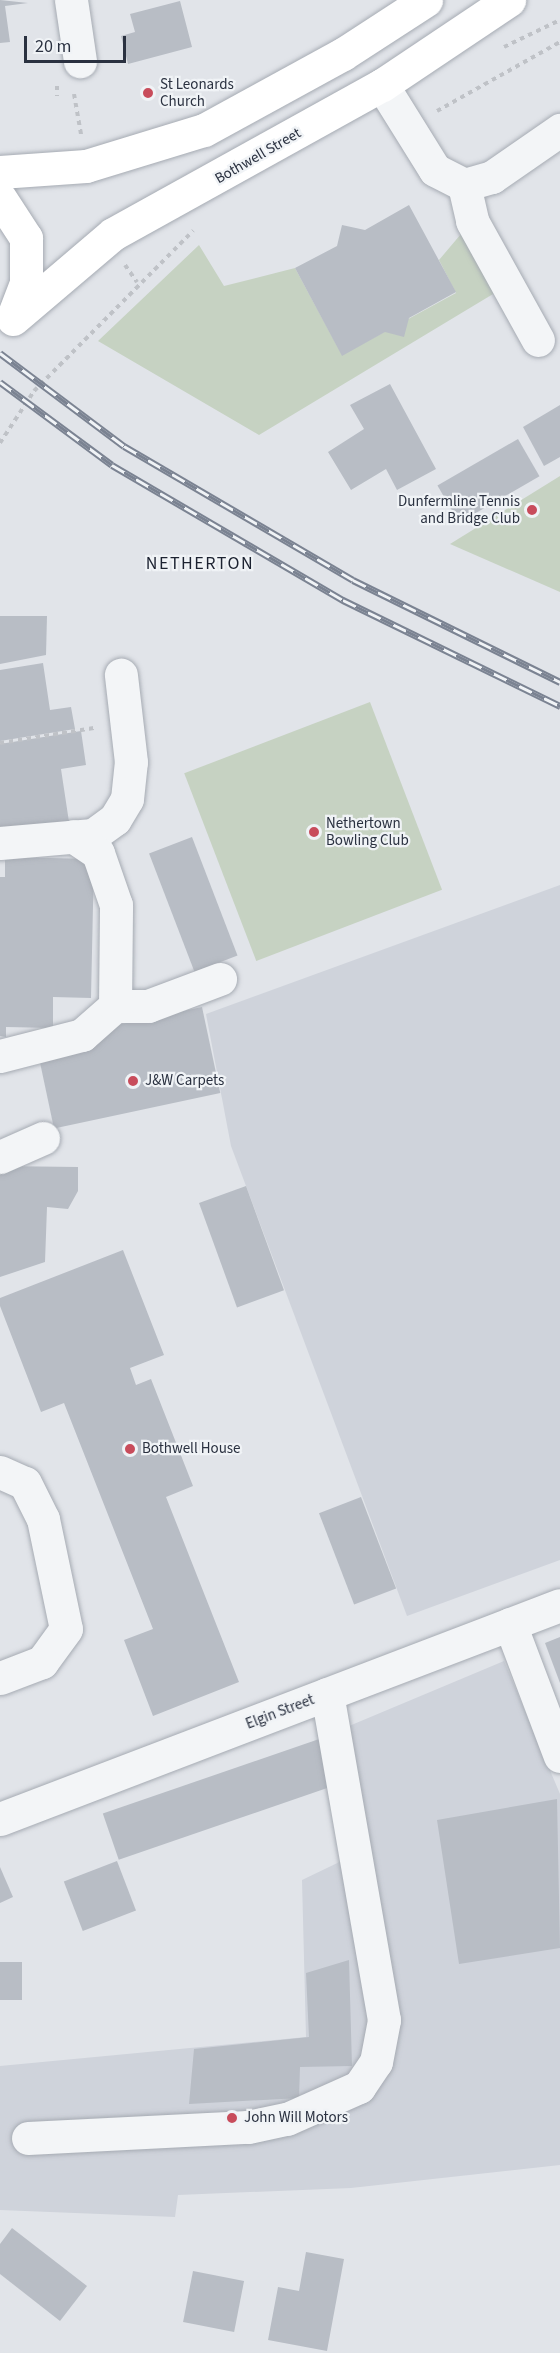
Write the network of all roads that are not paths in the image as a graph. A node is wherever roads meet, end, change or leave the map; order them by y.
1 (71, 0) edge
2 (426, 0) edge
3 (509, 0) edge
4 (80, 61) dead end
5 (382, 85) junction
6 (560, 130) edge
7 (0, 172) edge
8 (464, 185) junction
9 (0, 198) edge
10 (6, 328) edge
11 (538, 340) dead end
12 (121, 675) dead end
13 (72, 837) junction
14 (0, 843) edge
15 (220, 979) dead end
16 (115, 1006) junction
17 (0, 1056) edge
18 (43, 1138) dead end
19 (0, 1157) edge
20 (0, 1472) edge
21 (560, 1605) edge
22 (510, 1624) junction
23 (0, 1678) edge
24 (327, 1694) junction
25 (560, 1756) edge
26 (0, 1820) edge
27 (28, 2138) dead end

1 - 4 street
2 - 7 main road
3 - 5 main road, Bothwell Street
5 - 8 street
5 - 10 main road, Bothwell Street
6 - 8 street
8 - 11 street
9 - 10 main road
12 - 13 street
13 - 14 street
13 - 16 street
15 - 16 street
16 - 17 street
18 - 19 street
20 - 23 street
21 - 22 street, Elgin Street
22 - 24 street, Elgin Street
22 - 25 street
24 - 26 street, Elgin Street
24 - 27 street

